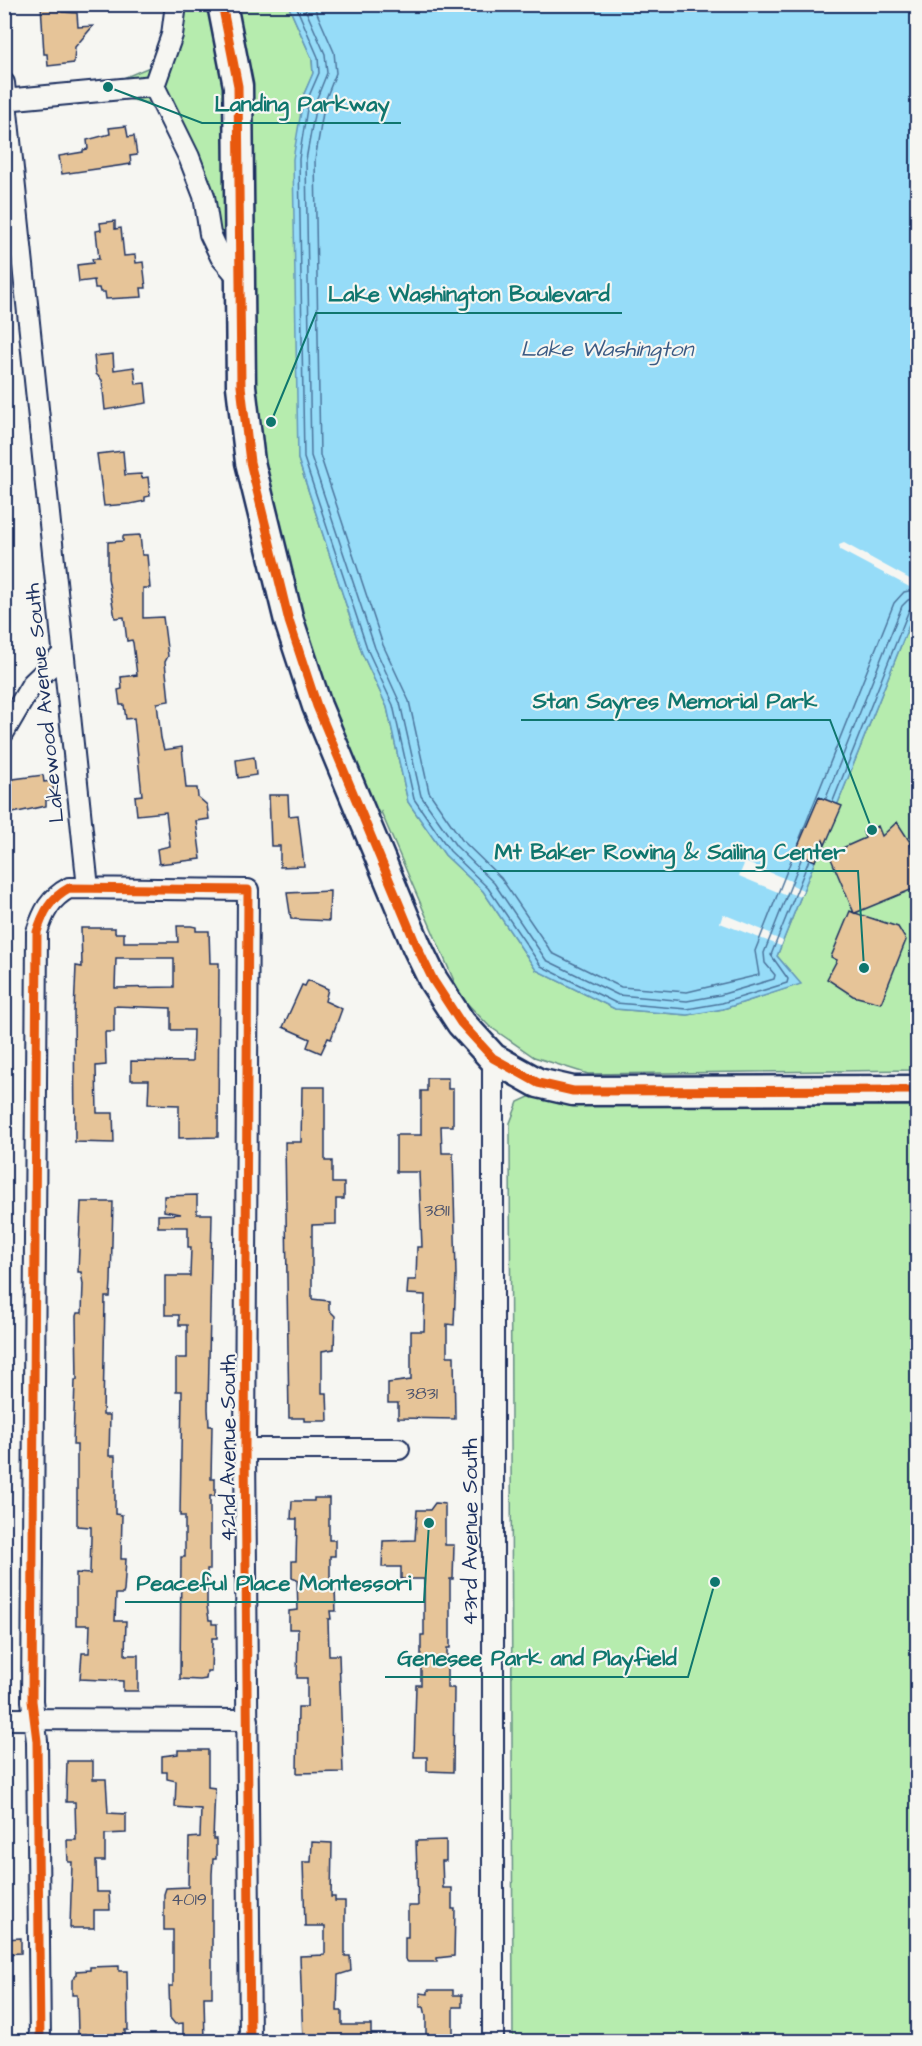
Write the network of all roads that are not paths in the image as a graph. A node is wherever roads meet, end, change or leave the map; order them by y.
1 (176, 4) edge
2 (222, 4) edge
3 (154, 86) junction
4 (5, 94) edge
5 (238, 277) junction
6 (62, 656) junction
7 (4, 732) edge
8 (88, 888) junction
9 (493, 1058) junction
10 (918, 1089) edge
11 (245, 1449) junction
12 (399, 1449) dead end
13 (4, 1719) edge
14 (34, 1719) junction
15 (248, 1720) junction
16 (40, 2042) edge
17 (250, 2042) edge
18 (493, 2042) edge

1 - 3 street
2 - 5 main road
3 - 4 street
3 - 5 street
4 - 6 street, Lakewood Avenue South
5 - 9 main road
6 - 7 street
6 - 8 street, Lakewood Avenue South
8 - 11 street, 42nd Avenue South
8 - 14 street
9 - 10 main road
9 - 18 street, 43rd Avenue South
11 - 12 street
11 - 15 street, 42nd Avenue South
13 - 14 street
14 - 15 street
14 - 16 street
15 - 17 street, 42nd Avenue South

